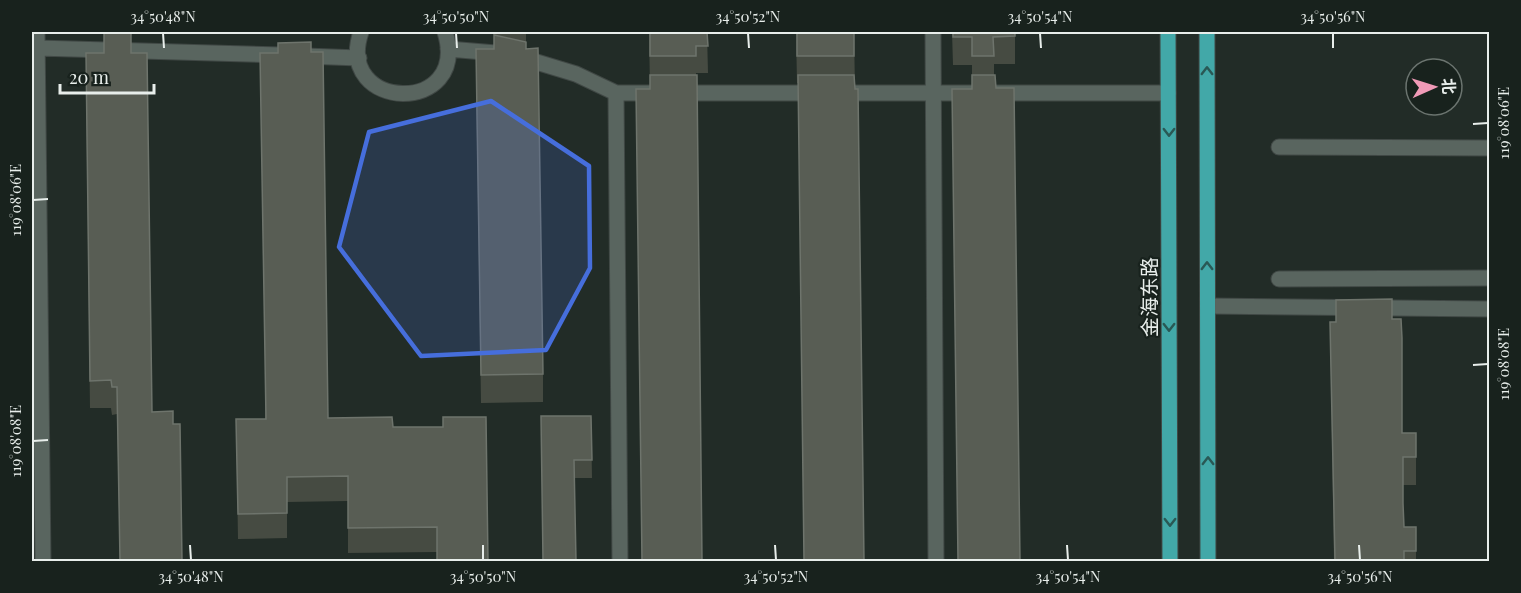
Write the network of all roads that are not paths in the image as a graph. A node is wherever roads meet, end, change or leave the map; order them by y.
1 (37, 32) edge
2 (361, 32) edge
3 (445, 32) edge
4 (933, 32) edge
5 (1168, 32) edge
6 (1207, 32) edge
7 (37, 48) junction
8 (448, 50) junction
9 (358, 58) junction
10 (616, 93) junction
11 (933, 93) junction
12 (1168, 93) junction
13 (1279, 147) dead end
14 (1490, 148) edge
15 (35, 193) edge
16 (1490, 278) edge
17 (1279, 279) dead end
18 (1208, 306) junction
19 (1490, 309) edge
20 (37, 523) edge
21 (43, 561) edge
22 (620, 561) edge
23 (936, 561) edge
24 (1170, 561) edge
25 (1208, 561) edge

1 - 7 street
2 - 9 street
3 - 8 street
4 - 11 street
5 - 12 main road, 金海东路
18 -> 6 main road
7 - 9 street
7 - 15 street
8 - 9 street
8 - 10 street
10 - 11 street
10 - 22 street
11 - 12 street
11 - 23 street
12 -> 24 main road, 金海东路
13 - 14 street
15 - 20 street
16 - 17 street
18 - 19 street
25 -> 18 main road
20 - 21 street

